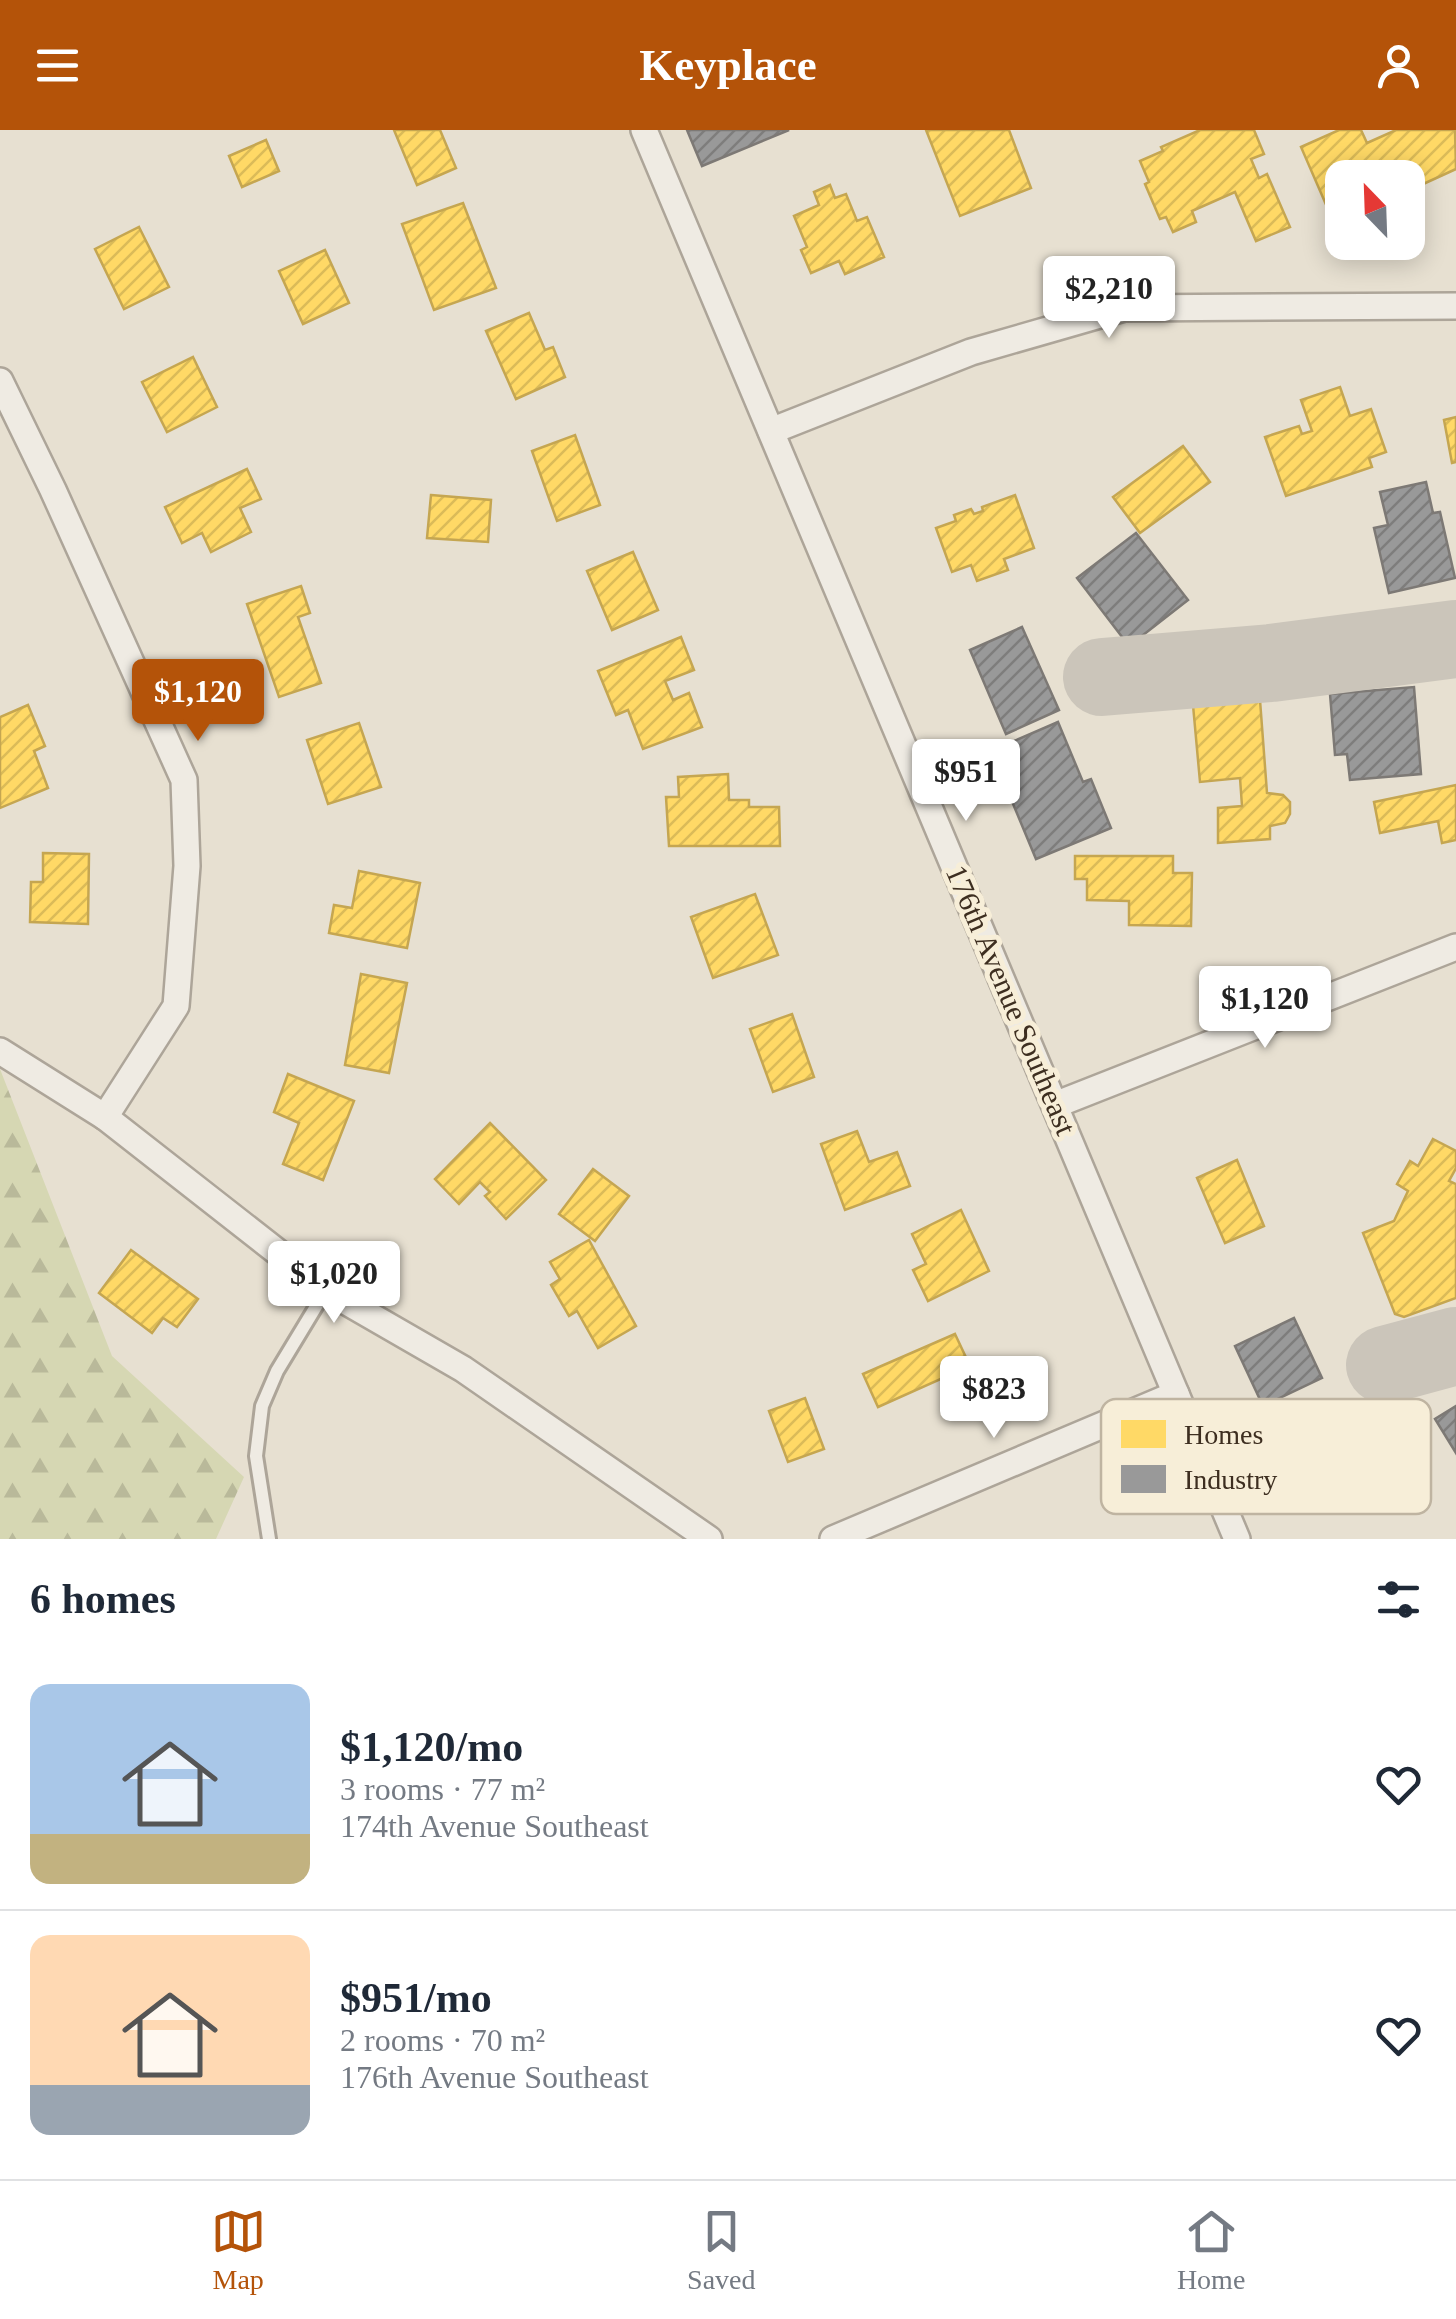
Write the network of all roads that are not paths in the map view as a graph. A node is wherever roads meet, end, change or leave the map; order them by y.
1 (644, 130) edge
2 (1456, 306) edge
3 (0, 381) edge
4 (771, 431) junction
5 (1456, 946) edge
6 (0, 1050) edge
7 (1054, 1105) junction
8 (106, 1118) junction
9 (326, 1290) junction
10 (1176, 1394) junction
11 (1164, 1399) edge
12 (1178, 1399) edge
13 (1101, 1426) edge
14 (1226, 1514) edge
15 (269, 1539) edge
16 (709, 1539) edge
17 (833, 1539) edge
18 (1237, 1539) edge

1 - 4 street, 176th Avenue Southeast
2 - 4 street
3 - 8 street
4 - 7 street, 176th Avenue Southeast
5 - 7 street
6 - 8 street
7 - 10 street, 176th Avenue Southeast
8 - 9 street
9 - 15 lane
9 - 16 street
10 - 11 street
10 - 12 street, 176th Avenue Southeast
13 - 17 street
14 - 18 street, 176th Avenue Southeast

